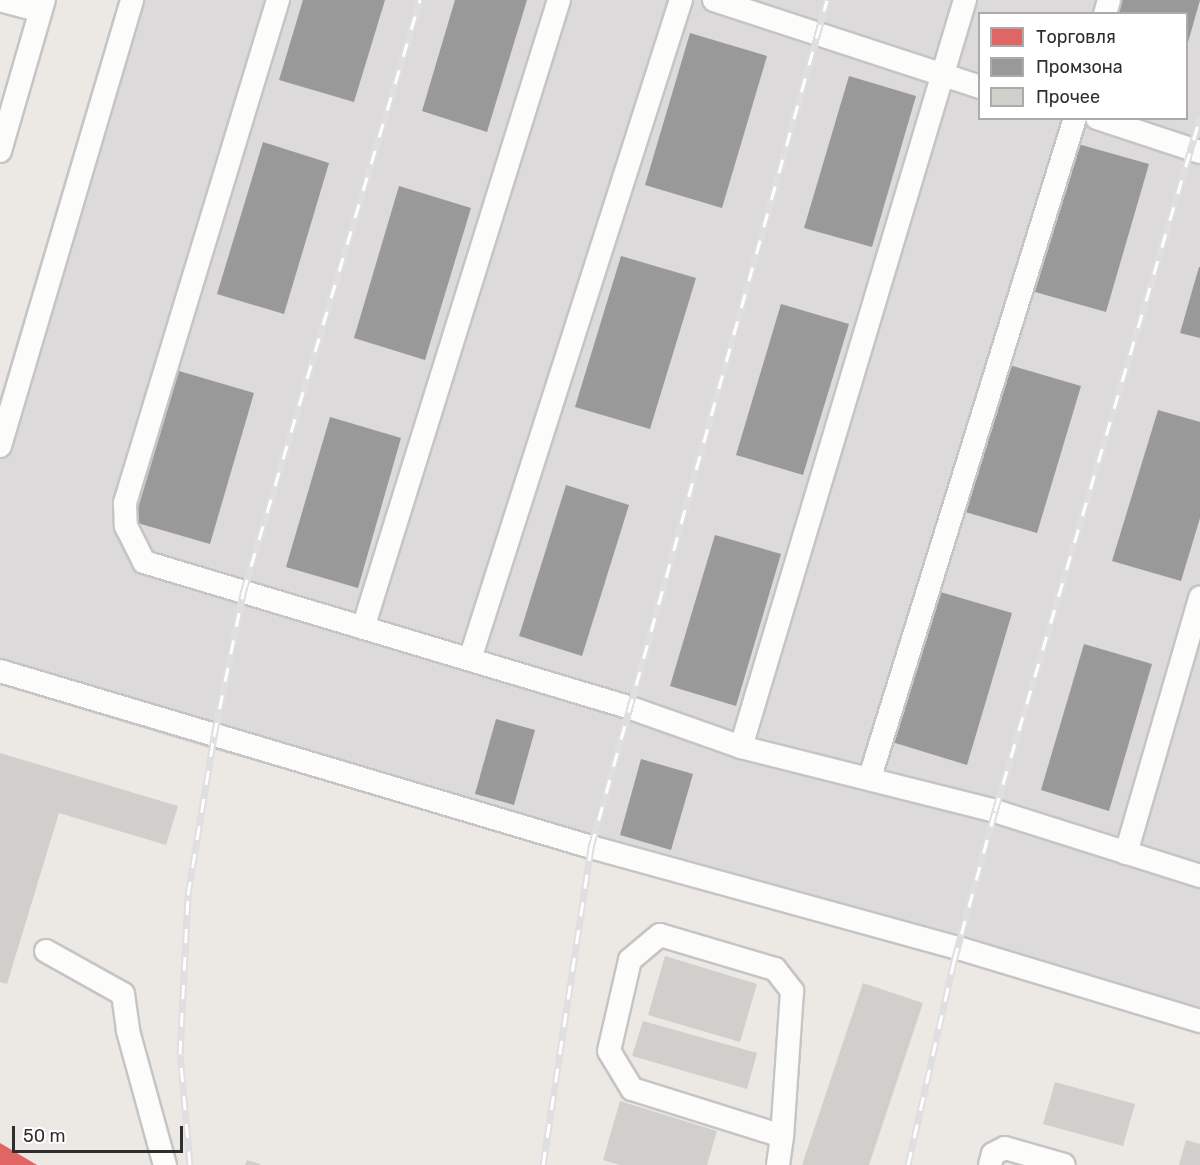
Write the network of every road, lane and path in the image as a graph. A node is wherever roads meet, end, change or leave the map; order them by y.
1 (0, 0) edge
2 (132, 0) edge
3 (278, 0) edge
4 (559, 0) edge
5 (681, 0) edge
6 (714, 0) edge
7 (965, 0) edge
8 (43, 5) edge
9 (943, 78) junction
10 (978, 87) edge
11 (1074, 120) edge
12 (1103, 120) edge
13 (0, 150) edge
14 (1200, 152) edge
15 (0, 446) edge
16 (1200, 598) edge
17 (363, 628) junction
18 (470, 660) junction
19 (0, 671) edge
20 (741, 747) junction
21 (870, 777) junction
22 (1126, 853) junction
23 (1200, 876) edge
24 (46, 951) dead end
25 (1200, 1021) edge
26 (782, 1136) junction
27 (165, 1165) edge
28 (778, 1165) edge
29 (990, 1165) edge
30 (1064, 1165) edge

1 - 8 street
2 - 15 street
3 - 17 street
4 - 17 street
5 - 18 street
6 - 9 street
7 - 9 street
8 - 13 street
9 - 10 street
9 - 20 street
11 - 21 street
12 - 14 street
16 - 22 street
17 - 18 street
18 - 20 street
19 - 25 street
20 - 21 street
21 - 22 street
22 - 23 street
24 - 27 street
26 - 26 street
26 - 28 street
29 - 30 street

